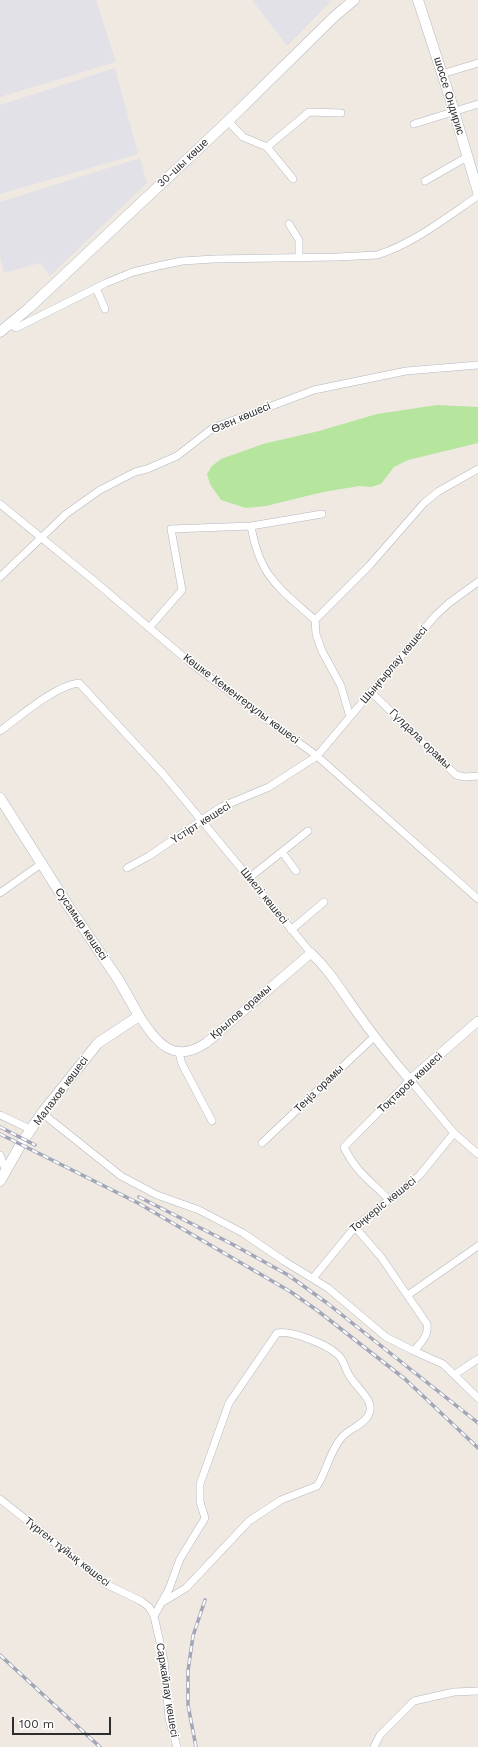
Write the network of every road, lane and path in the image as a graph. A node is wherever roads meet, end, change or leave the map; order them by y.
1 (354, 0) edge
2 (418, 0) edge
3 (478, 63) edge
4 (442, 74) junction
5 (478, 104) edge
6 (454, 112) junction
7 (341, 113) dead end
8 (228, 121) junction
9 (414, 124) dead end
10 (267, 147) junction
11 (467, 157) junction
12 (293, 179) dead end
13 (425, 181) dead end
14 (478, 192) edge
15 (478, 196) edge
16 (289, 224) dead end
17 (299, 258) junction
18 (96, 288) junction
19 (105, 309) dead end
20 (9, 324) junction
21 (0, 332) edge
22 (478, 365) edge
23 (478, 469) edge
24 (0, 504) edge
25 (322, 514) dead end
26 (251, 526) junction
27 (41, 536) junction
28 (0, 577) edge
29 (478, 582) edge
30 (315, 620) junction
31 (149, 628) junction
32 (371, 692) junction
33 (350, 717) junction
34 (0, 731) edge
35 (317, 756) junction
36 (475, 777) edge
37 (0, 798) edge
38 (202, 819) junction
39 (308, 831) dead end
40 (282, 852) junction
41 (41, 864) junction
42 (127, 868) dead end
43 (296, 871) dead end
44 (249, 878) junction
45 (0, 893) edge
46 (478, 899) edge
47 (324, 902) dead end
48 (292, 930) junction
49 (311, 953) junction
50 (139, 1016) junction
51 (478, 1021) edge
52 (375, 1036) junction
53 (179, 1053) junction
54 (410, 1080) junction
55 (42, 1113) junction
56 (0, 1115) edge
57 (212, 1121) dead end
58 (32, 1130) junction
59 (454, 1134) junction
60 (262, 1143) dead end
61 (477, 1153) edge
62 (0, 1155) edge
63 (6, 1172) junction
64 (0, 1181) edge
65 (388, 1199) junction
66 (355, 1226) junction
67 (478, 1246) edge
68 (313, 1278) junction
69 (408, 1295) junction
70 (414, 1352) junction
71 (478, 1359) edge
72 (454, 1375) junction
73 (478, 1398) edge
74 (0, 1499) edge
75 (161, 1602) junction
76 (154, 1616) junction
77 (478, 1691) edge
78 (177, 1747) edge
79 (374, 1747) edge

1 - 8 main road, 30-шы көше
2 - 4 main road, шоссе Ондирис
3 - 4 street
4 - 6 main road, шоссе Ондирис
5 - 6 street
6 - 9 street
6 - 11 main road, шоссе Ондирис
7 - 10 street
8 - 10 street
8 - 20 main road, 30-шы көше
10 - 12 street
11 - 13 street
11 - 14 main road, шоссе Ондирис
15 - 17 street
16 - 17 street
17 - 18 street
18 - 19 street
18 - 20 street
20 - 21 main road
22 - 27 street, Өзен көшесі
23 - 30 street
24 - 27 street, Көшке Кеменгерұлы көшесі
25 - 26 street
26 - 30 street
26 - 31 street
27 - 28 street, Өзен көшесі
27 - 31 street, Көшке Кеменгерұлы көшесі
29 - 32 street, Шыңғырлау көшесі
30 - 33 street
31 - 35 street, Көшке Кеменгерұлы көшесі
32 - 33 street, Шыңғырлау көшесі
32 - 36 street, Гүлдала орамы
33 - 35 street, Шыңғырлау көшесі
34 - 38 street, Шиелі көшесі
35 - 38 street, Үстірт көшесі
35 - 46 street, Көшке Кеменгерұлы көшесі
37 - 41 main road, Сусамыр көшесі
38 - 42 street, Үстірт көшесі
38 - 44 street, Шиелі көшесі
39 - 40 street
40 - 43 street
40 - 44 street
41 - 45 street
41 - 50 main road, Сусамыр көшесі
44 - 48 street, Шиелі көшесі
47 - 48 street
48 - 49 street, Шиелі көшесі
49 - 52 street, Шиелі көшесі
49 - 53 street, Крылов орамы
50 - 53 street, Сусамыр көшесі
50 - 55 main road, Малахов көшесі
51 - 54 street, Тоқтаров көшесі
52 - 54 street, Шиелі көшесі
52 - 60 street, Теңіз орамы
53 - 57 street
54 - 59 street, Шиелі көшесі
54 - 65 street, Тоқтаров көшесі
55 - 58 main road, Малахов көшесі
55 - 68 street
56 - 58 street
58 - 63 main road, Малахов көшесі
59 - 61 street, Шиелі көшесі
59 - 65 street, Тоңкерiс көшесі
62 - 63 street
63 - 64 main road, Малахов көшесі
65 - 66 street, Тоңкерiс көшесі
66 - 68 street, Тоңкерiс көшесі
66 - 69 street
67 - 69 street
68 - 70 street
69 - 70 street
70 - 72 street
71 - 72 street
72 - 73 street
74 - 76 street, Түрген тұйық көшесі
75 - 75 street
75 - 76 street
76 - 78 street, Саржайлау көшесі
77 - 79 street

